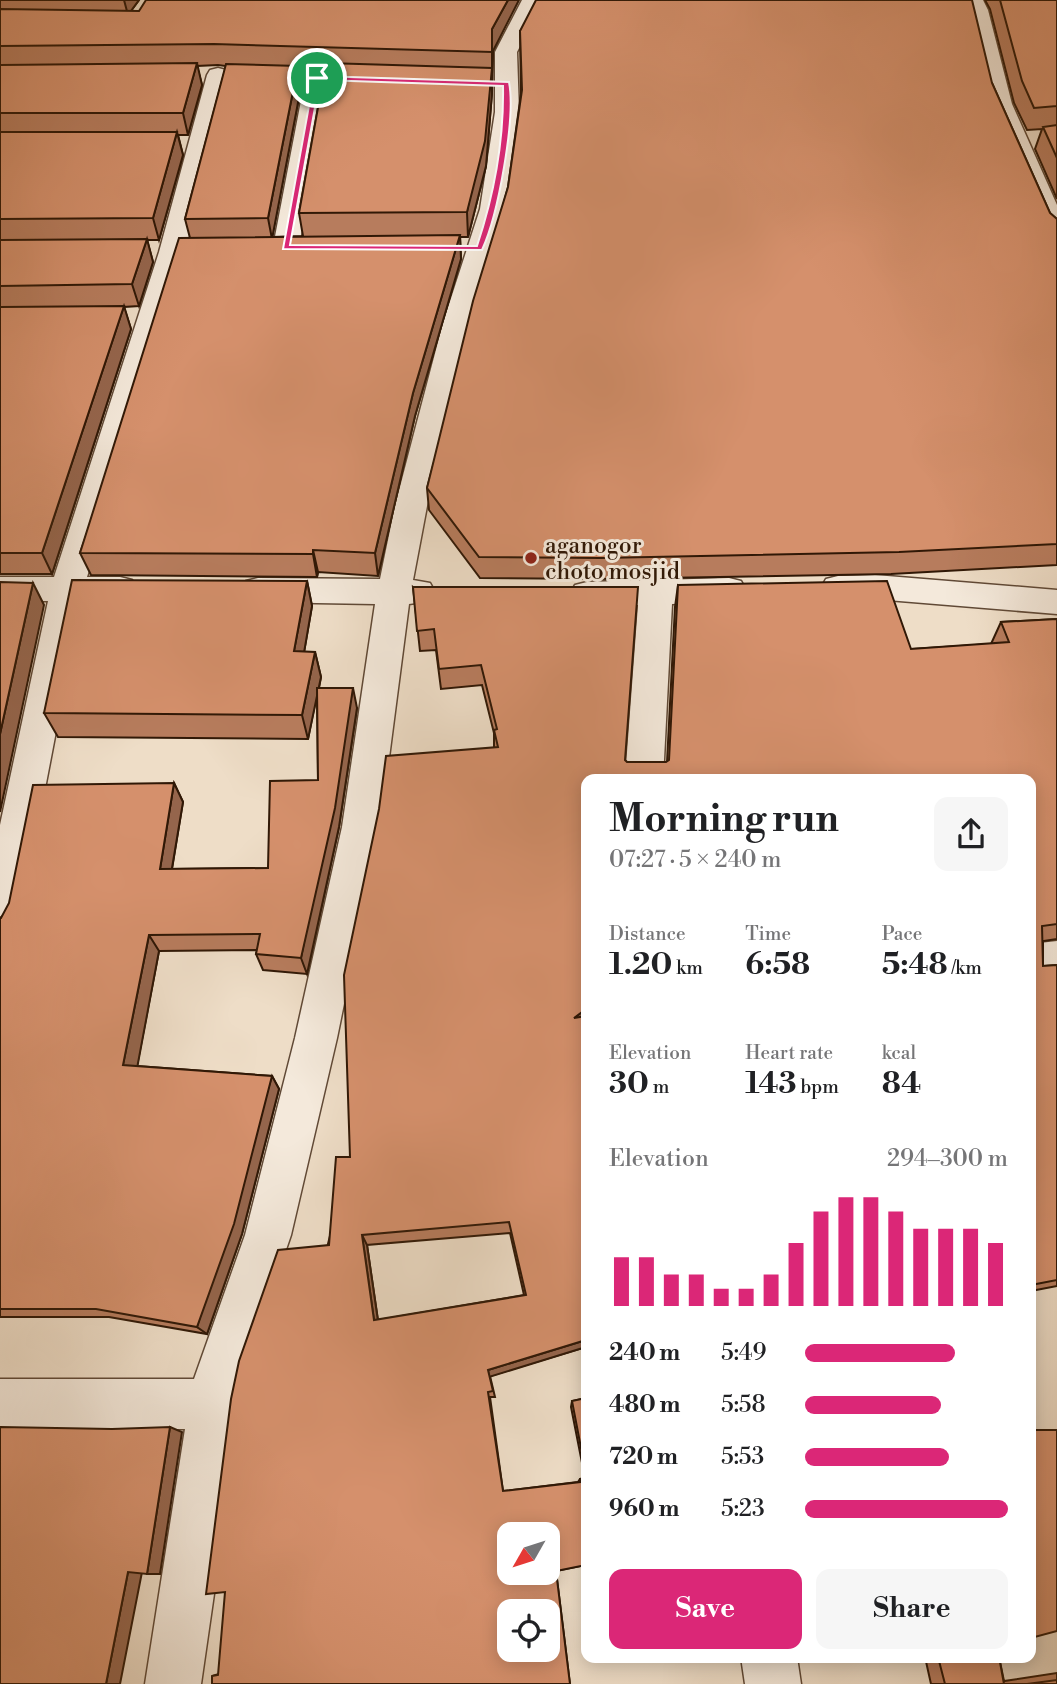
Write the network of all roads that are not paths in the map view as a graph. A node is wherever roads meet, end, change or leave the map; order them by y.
1 (533, 0) edge
2 (972, 0) edge
3 (317, 78) junction
4 (398, 80) edge
5 (480, 83) edge
6 (507, 84) junction
7 (1044, 138) edge
8 (1017, 141) junction
9 (1054, 221) edge
10 (314, 248) edge
11 (67, 588) junction
12 (807, 588) edge
13 (0, 589) edge
14 (149, 589) edge
15 (766, 589) edge
16 (230, 590) edge
17 (394, 592) junction
18 (449, 592) edge
19 (656, 592) junction
20 (558, 594) edge
21 (1057, 602) edge
22 (644, 774) edge
23 (0, 919) edge
24 (1057, 959) edge
25 (1036, 961) edge
26 (0, 1404) edge
27 (213, 1404) junction
28 (770, 1663) edge
29 (173, 1684) edge
30 (773, 1684) edge

1 - 6 street
2 - 8 street
3 - 4 street
3 - 10 street
3 - 11 street
5 - 6 street
6 - 17 street
7 - 8 street
8 - 9 street
11 - 13 street
11 - 14 street
11 - 23 street
12 - 21 street
15 - 19 street
16 - 17 street
17 - 18 street
17 - 27 street
19 - 20 street
19 - 22 street
24 - 25 street
26 - 27 street
27 - 29 street
28 - 30 street

